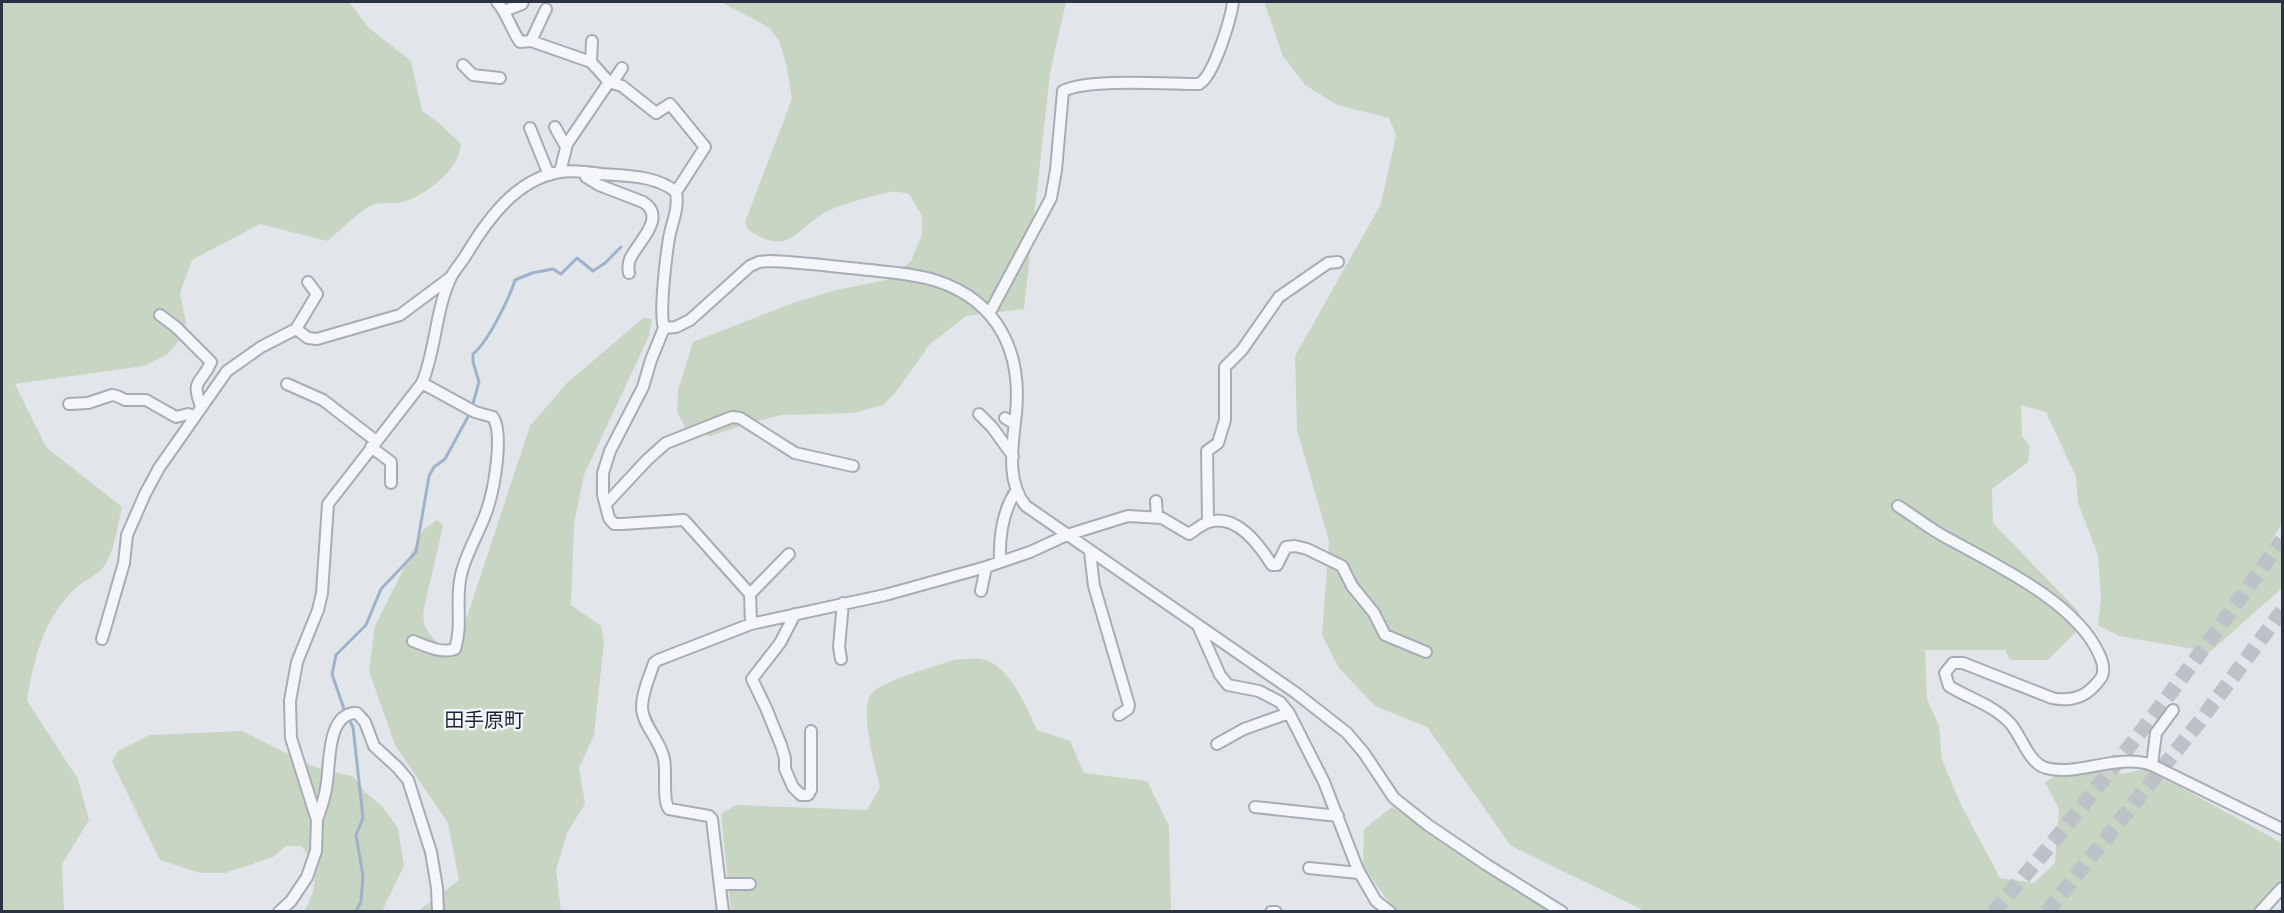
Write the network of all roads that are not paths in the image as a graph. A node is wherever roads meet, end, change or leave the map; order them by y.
1 (523, 2) edge
2 (1233, 2) edge
3 (500, 4) edge
4 (546, 9) dead end
5 (531, 41) junction
6 (592, 41) dead end
7 (591, 62) junction
8 (463, 65) dead end
9 (622, 68) dead end
10 (500, 78) dead end
11 (610, 83) junction
12 (555, 127) dead end
13 (530, 128) dead end
14 (566, 147) junction
15 (586, 172) junction
16 (555, 174) junction
17 (676, 192) junction
18 (1338, 262) dead end
19 (628, 273) dead end
20 (451, 277) junction
21 (308, 282) dead end
22 (989, 314) junction
23 (160, 315) dead end
24 (664, 328) junction
25 (296, 329) junction
26 (422, 383) junction
27 (287, 384) dead end
28 (69, 404) dead end
29 (201, 406) junction
30 (194, 416) junction
31 (1005, 418) dead end
32 (982, 422) dead end
33 (1015, 424) junction
34 (373, 444) junction
35 (1013, 456) junction
36 (853, 466) dead end
37 (391, 483) dead end
38 (1016, 491) junction
39 (1156, 501) dead end
40 (606, 504) junction
41 (1898, 506) dead end
42 (1157, 517) junction
43 (1208, 522) junction
44 (1067, 535) junction
45 (1090, 552) junction
46 (789, 554) dead end
47 (1000, 562) junction
48 (986, 567) junction
49 (981, 591) dead end
50 (750, 594) junction
51 (843, 603) junction
52 (795, 614) junction
53 (751, 624) junction
54 (1199, 628) junction
55 (102, 639) dead end
56 (413, 641) dead end
57 (1426, 652) dead end
58 (841, 659) dead end
59 (2173, 710) dead end
60 (1288, 713) junction
61 (1119, 716) dead end
62 (811, 731) dead end
63 (1217, 744) dead end
64 (2152, 765) junction
65 (1254, 807) dead end
66 (1338, 816) junction
67 (317, 820) junction
68 (2283, 829) edge
69 (1309, 868) dead end
70 (1359, 873) junction
71 (720, 884) junction
72 (750, 884) dead end
73 (2283, 888) edge
74 (279, 912) edge
75 (438, 912) edge
76 (723, 912) edge
77 (1271, 912) edge
78 (1276, 912) edge
79 (1390, 912) edge
80 (1562, 912) edge
81 (2260, 912) edge

1 - 3 street
2 - 22 street
3 - 5 street
4 - 5 street
5 - 7 street
6 - 7 street
7 - 11 street
8 - 10 street
9 - 11 street
11 - 14 street
11 - 17 street
12 - 14 street
13 - 16 street
14 - 16 street
15 - 16 street
15 - 17 street
15 - 19 street
16 - 20 street
17 - 24 street
18 - 43 street
20 - 25 street
20 - 26 street
21 - 25 street
22 - 24 street
22 - 33 street
23 - 29 street
24 - 40 street
25 - 29 street
26 - 34 street
26 - 56 street
27 - 34 street
28 - 30 street
29 - 30 street
30 - 55 street
31 - 33 street
32 - 35 street
33 - 35 street
34 - 37 street
34 - 67 street
35 - 38 street
36 - 40 street
38 - 44 street
38 - 47 street
39 - 42 street
40 - 50 street
41 - 64 street
42 - 43 street
42 - 44 street
43 - 57 street
44 - 45 street
44 - 47 street
45 - 54 street
45 - 61 street
46 - 50 street
47 - 48 street
48 - 49 street
48 - 51 street
50 - 53 street
51 - 52 street
51 - 58 street
52 - 53 street
52 - 62 street
53 - 71 street
54 - 60 street
54 - 80 street
59 - 64 street
60 - 63 street
60 - 66 street
64 - 68 street
65 - 66 street
66 - 70 street
67 - 74 street
67 - 75 street
69 - 70 street
70 - 79 street
71 - 72 street
71 - 76 street
73 - 81 street
77 - 78 street

